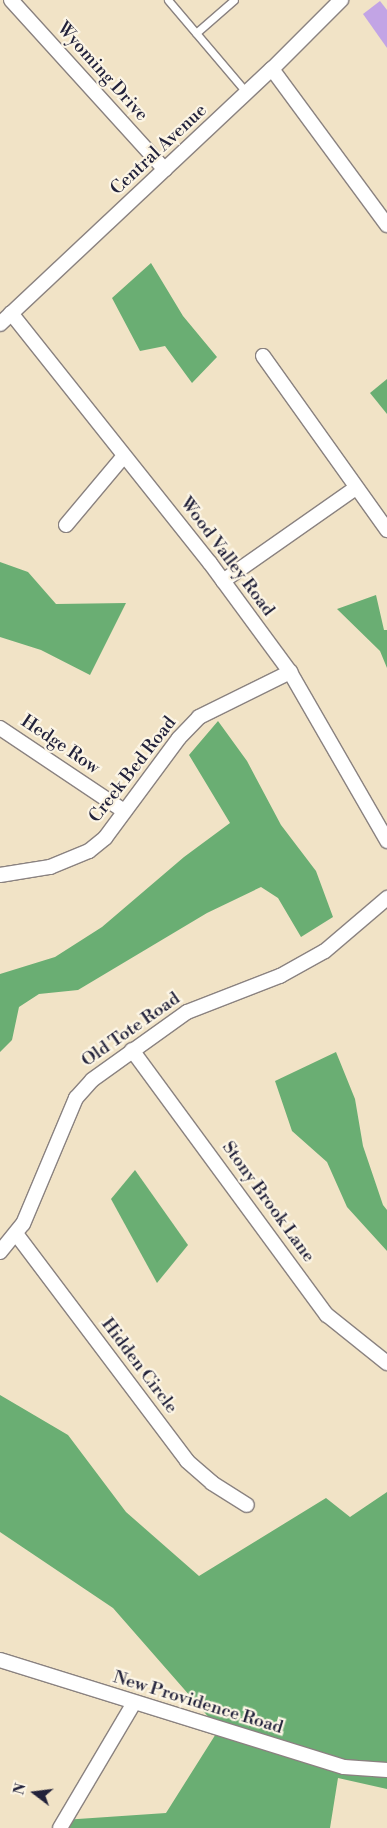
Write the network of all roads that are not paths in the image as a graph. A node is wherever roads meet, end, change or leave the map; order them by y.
1 (11, 0) edge
2 (168, 0) edge
3 (234, 0) edge
4 (334, 2) edge
5 (196, 33) junction
6 (272, 70) junction
7 (247, 93) junction
8 (164, 170) junction
9 (387, 226) edge
10 (11, 313) junction
11 (0, 324) edge
12 (263, 356) dead end
13 (124, 456) junction
14 (356, 488) junction
15 (66, 525) dead end
16 (387, 530) edge
17 (223, 581) junction
18 (290, 672) junction
19 (0, 728) edge
20 (124, 811) junction
21 (387, 841) edge
22 (0, 875) edge
23 (387, 898) edge
24 (132, 1050) junction
25 (16, 1236) junction
26 (0, 1252) edge
27 (382, 1350) edge
28 (387, 1363) edge
29 (247, 1505) dead end
30 (0, 1660) edge
31 (134, 1703) junction
32 (387, 1770) edge
33 (60, 1828) edge

1 - 8 street, Wyoming Drive
2 - 5 lane
3 - 5 lane
4 - 6 street, Central Avenue
5 - 7 lane
6 - 7 street, Central Avenue
6 - 9 street
7 - 8 street, Central Avenue
8 - 10 street, Central Avenue
10 - 11 street, Central Avenue
10 - 13 street, Wood Valley Road
12 - 14 street
13 - 15 street
13 - 17 street, Wood Valley Road
14 - 16 street
14 - 17 street
17 - 18 street, Wood Valley Road
18 - 20 street, Creek Bed Road
18 - 21 street, Wood Valley Road
19 - 20 street, Hedge Row
20 - 22 street, Creek Bed Road
23 - 24 street, Old Tote Road
24 - 25 street, Old Tote Road
24 - 27 street, Stony Brook Lane
25 - 26 street, Old Tote Road
25 - 29 street, Hidden Circle
27 - 28 street, Stony Brook Lane
30 - 31 street, New Providence Road
31 - 32 street, New Providence Road
31 - 33 street

